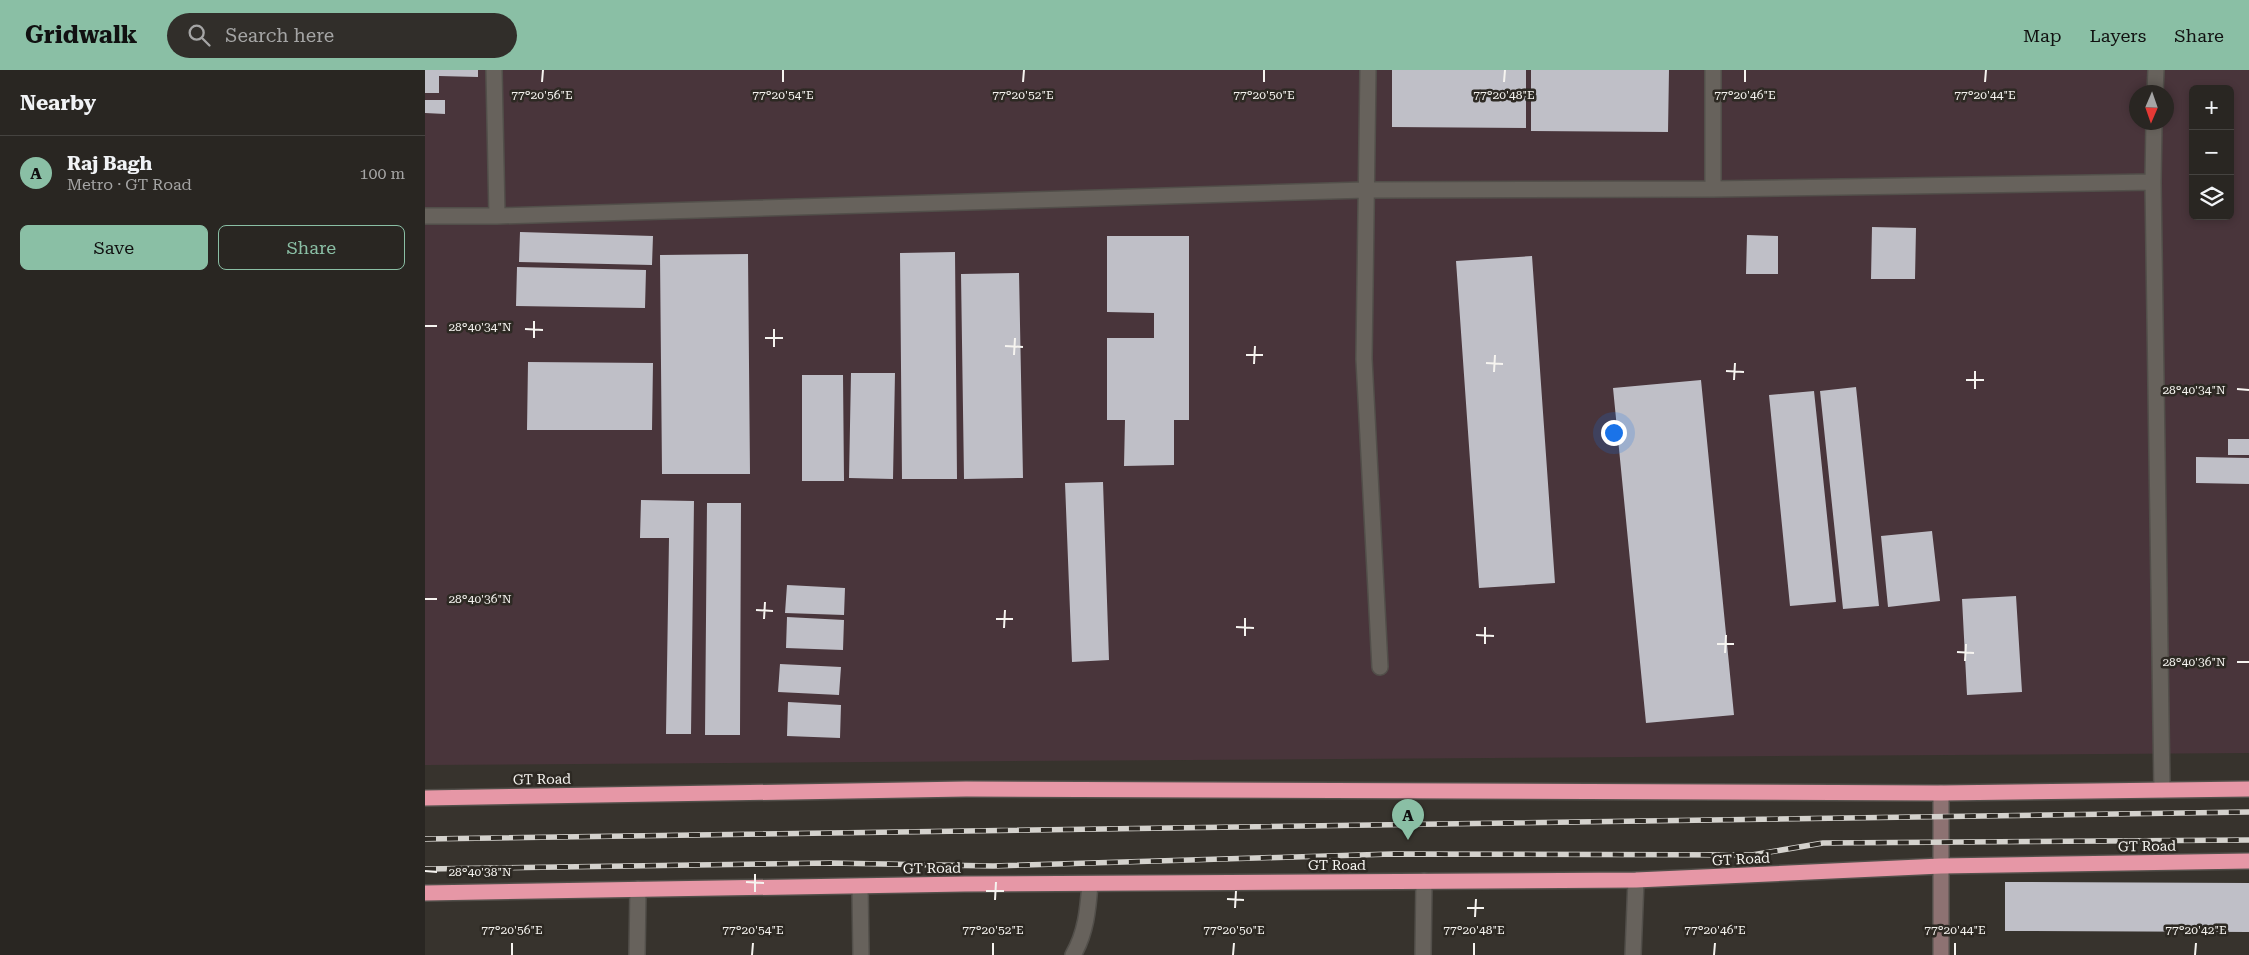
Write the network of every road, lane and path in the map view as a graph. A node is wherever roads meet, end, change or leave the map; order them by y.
1 (494, 70) edge
2 (1368, 70) edge
3 (1713, 70) edge
4 (2155, 70) edge
5 (2155, 85) edge
6 (2154, 130) edge
7 (2153, 182) junction
8 (1713, 189) junction
9 (1365, 190) junction
10 (425, 216) edge
11 (497, 216) junction
12 (1380, 668) dead end
13 (2249, 789) edge
14 (2162, 790) junction
15 (1941, 792) junction
16 (425, 798) edge
17 (2249, 861) edge
18 (1941, 866) junction
19 (1636, 880) junction
20 (1425, 881) junction
21 (1090, 884) junction
22 (860, 886) junction
23 (638, 889) junction
24 (425, 893) edge
25 (637, 955) edge
26 (861, 955) edge
27 (1073, 955) edge
28 (1423, 955) edge
29 (1633, 955) edge
30 (1941, 955) edge

1 - 11 street
2 - 9 street
3 - 8 street
4 - 5 street
6 - 7 street
7 - 8 street
7 - 14 street
8 - 9 street
9 - 11 street
9 - 12 street
10 - 11 street
13 - 14 highway, GT Road
14 - 15 highway, GT Road
15 - 16 highway, GT Road
15 - 18 street
17 - 18 highway, GT Road
18 - 19 highway, GT Road
18 - 30 street
19 - 20 highway, GT Road
19 - 29 street
20 - 21 highway, GT Road
20 - 28 street
21 - 22 highway, GT Road
21 - 27 street
22 - 23 highway, GT Road
22 - 26 street
23 - 24 highway, GT Road
23 - 25 street

